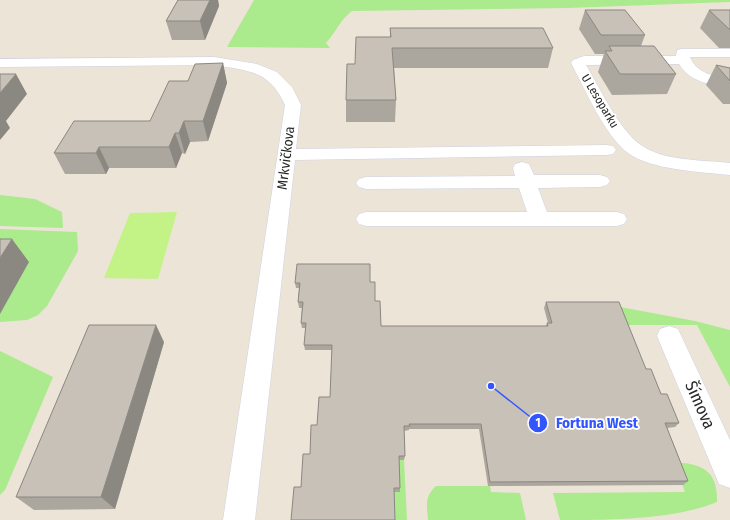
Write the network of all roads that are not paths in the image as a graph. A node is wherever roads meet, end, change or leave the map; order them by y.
1 (730, 53) edge
2 (683, 60) junction
3 (0, 62) edge
4 (730, 83) edge
5 (607, 150) dead end
6 (517, 151) junction
7 (287, 155) junction
8 (730, 169) edge
9 (526, 181) junction
10 (600, 181) dead end
11 (366, 183) dead end
12 (366, 219) dead end
13 (539, 219) junction
14 (617, 219) dead end
15 (669, 336) dead end
16 (730, 473) edge
17 (239, 520) edge

1 - 2 street
2 - 4 street
2 - 8 street, U Lesoparku
3 - 7 street, Mrkvičkova
5 - 6 street
6 - 7 street
6 - 9 street
7 - 17 street, Mrkvičkova
9 - 10 street
9 - 11 street
9 - 13 street
12 - 13 street
13 - 14 street
15 - 16 street, Šímova

